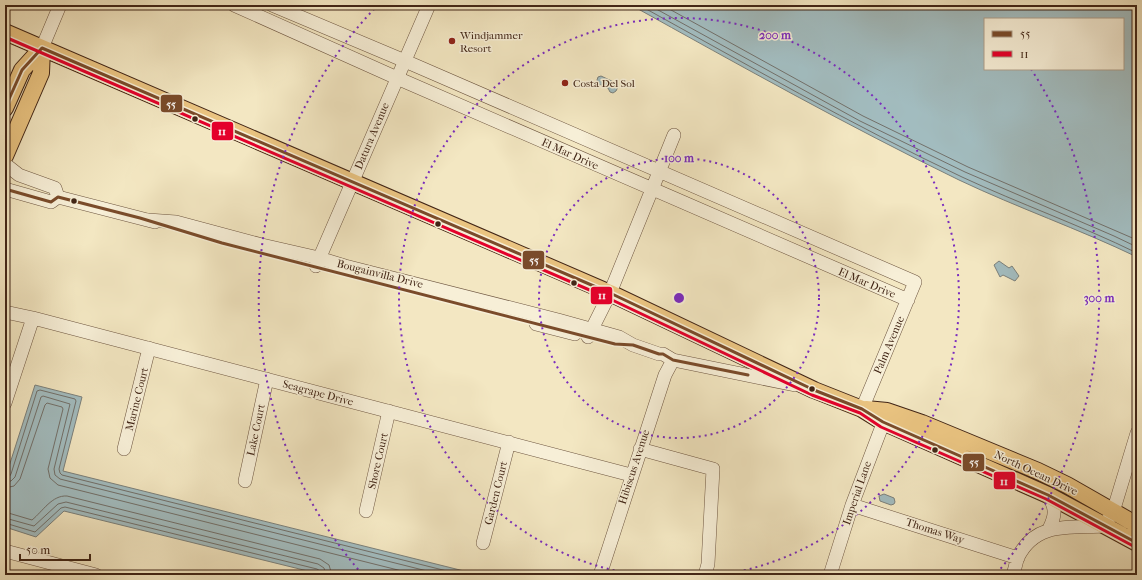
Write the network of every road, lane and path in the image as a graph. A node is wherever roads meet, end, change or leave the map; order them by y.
1 (60, 5) edge
2 (234, 5) edge
3 (272, 5) edge
4 (429, 5) edge
5 (5, 32) edge
6 (42, 48) junction
7 (405, 60) junction
8 (397, 78) junction
9 (5, 108) edge
10 (674, 135) dead end
11 (5, 156) edge
12 (5, 164) edge
13 (660, 171) junction
14 (352, 182) junction
15 (5, 189) edge
16 (652, 189) junction
17 (58, 197) junction
18 (318, 262) junction
19 (915, 282) joint
20 (610, 293) junction
21 (908, 300) junction
22 (601, 310) junction
23 (5, 312) edge
24 (33, 318) junction
25 (567, 323) junction
26 (590, 334) junction
27 (149, 348) junction
28 (673, 360) junction
29 (267, 379) junction
30 (814, 390) junction
31 (5, 403) edge
32 (862, 409) junction
33 (389, 411) junction
34 (885, 417) junction
35 (1137, 433) edge
36 (509, 442) junction
37 (124, 449) dead end
38 (640, 449) junction
39 (631, 475) junction
40 (245, 481) dead end
41 (1048, 495) junction
42 (852, 505) junction
43 (366, 511) dead end
44 (1113, 512) junction
45 (1137, 525) edge
46 (1104, 526) junction
47 (1050, 529) junction
48 (483, 543) dead end
49 (1137, 543) edge
50 (5, 551) edge
51 (1018, 558) junction
52 (63, 571) edge
53 (96, 575) edge
54 (600, 575) edge
55 (705, 575) edge
56 (830, 575) edge
57 (1013, 575) edge

1 - 6 street
2 - 8 street, El Mar Drive
3 - 7 street, El Mar Drive
4 - 7 street, Datura Avenue
5 - 6 main road, North Ocean Drive
6 - 9 main road
6 - 11 main road
6 - 14 main road, North Ocean Drive
7 - 8 street, Datura Avenue
7 - 13 street, El Mar Drive
8 - 14 street, Datura Avenue
8 - 16 street, El Mar Drive
10 - 13 street
12 - 17 street, Bougainvilla Drive
13 - 16 street
13 - 19 street, El Mar Drive
14 - 18 street, Datura Avenue
14 - 20 main road, North Ocean Drive
15 - 17 street
16 - 20 street
16 - 21 street, El Mar Drive
17 - 18 street, Bougainvilla Drive
18 - 25 street, Bougainvilla Drive
18 - 26 street, Bougainvilla Drive
19 - 21 street, Palm Avenue
20 - 22 street
20 - 30 main road, North Ocean Drive
21 - 32 street, Palm Avenue
22 - 25 street
22 - 26 street
23 - 24 street, Seagrape Drive
24 - 27 street, Seagrape Drive
24 - 31 street
25 - 26 street, Bougainvilla Drive
26 - 28 street, Bougainvilla Drive
27 - 29 street, Seagrape Drive
27 - 37 street, Marine Court
28 - 30 street, Bougainvilla Drive
28 - 38 street, Hibiscus Avenue
29 - 33 street, Seagrape Drive
29 - 40 street, Lake Court
30 - 32 main road, North Ocean Drive
32 - 34 main road, North Ocean Drive
33 - 36 street, Seagrape Drive
33 - 43 street, Shore Court
34 - 41 main road, North Ocean Drive
34 - 42 street, Imperial Lane
34 - 44 main road, North Ocean Drive
35 - 44 street
36 - 39 street, Seagrape Drive
36 - 48 street, Garden Court
38 - 39 street, Hibiscus Avenue
38 - 55 street
39 - 54 street, Hibiscus Avenue
41 - 46 main road, North Ocean Drive
41 - 47 street
42 - 51 street, Thomas Way
42 - 56 street, Imperial Lane
44 - 45 main road, North Ocean Drive
44 - 46 street
46 - 47 street
46 - 49 main road, North Ocean Drive
47 - 51 street
50 - 52 street
51 - 57 street
52 - 53 street

